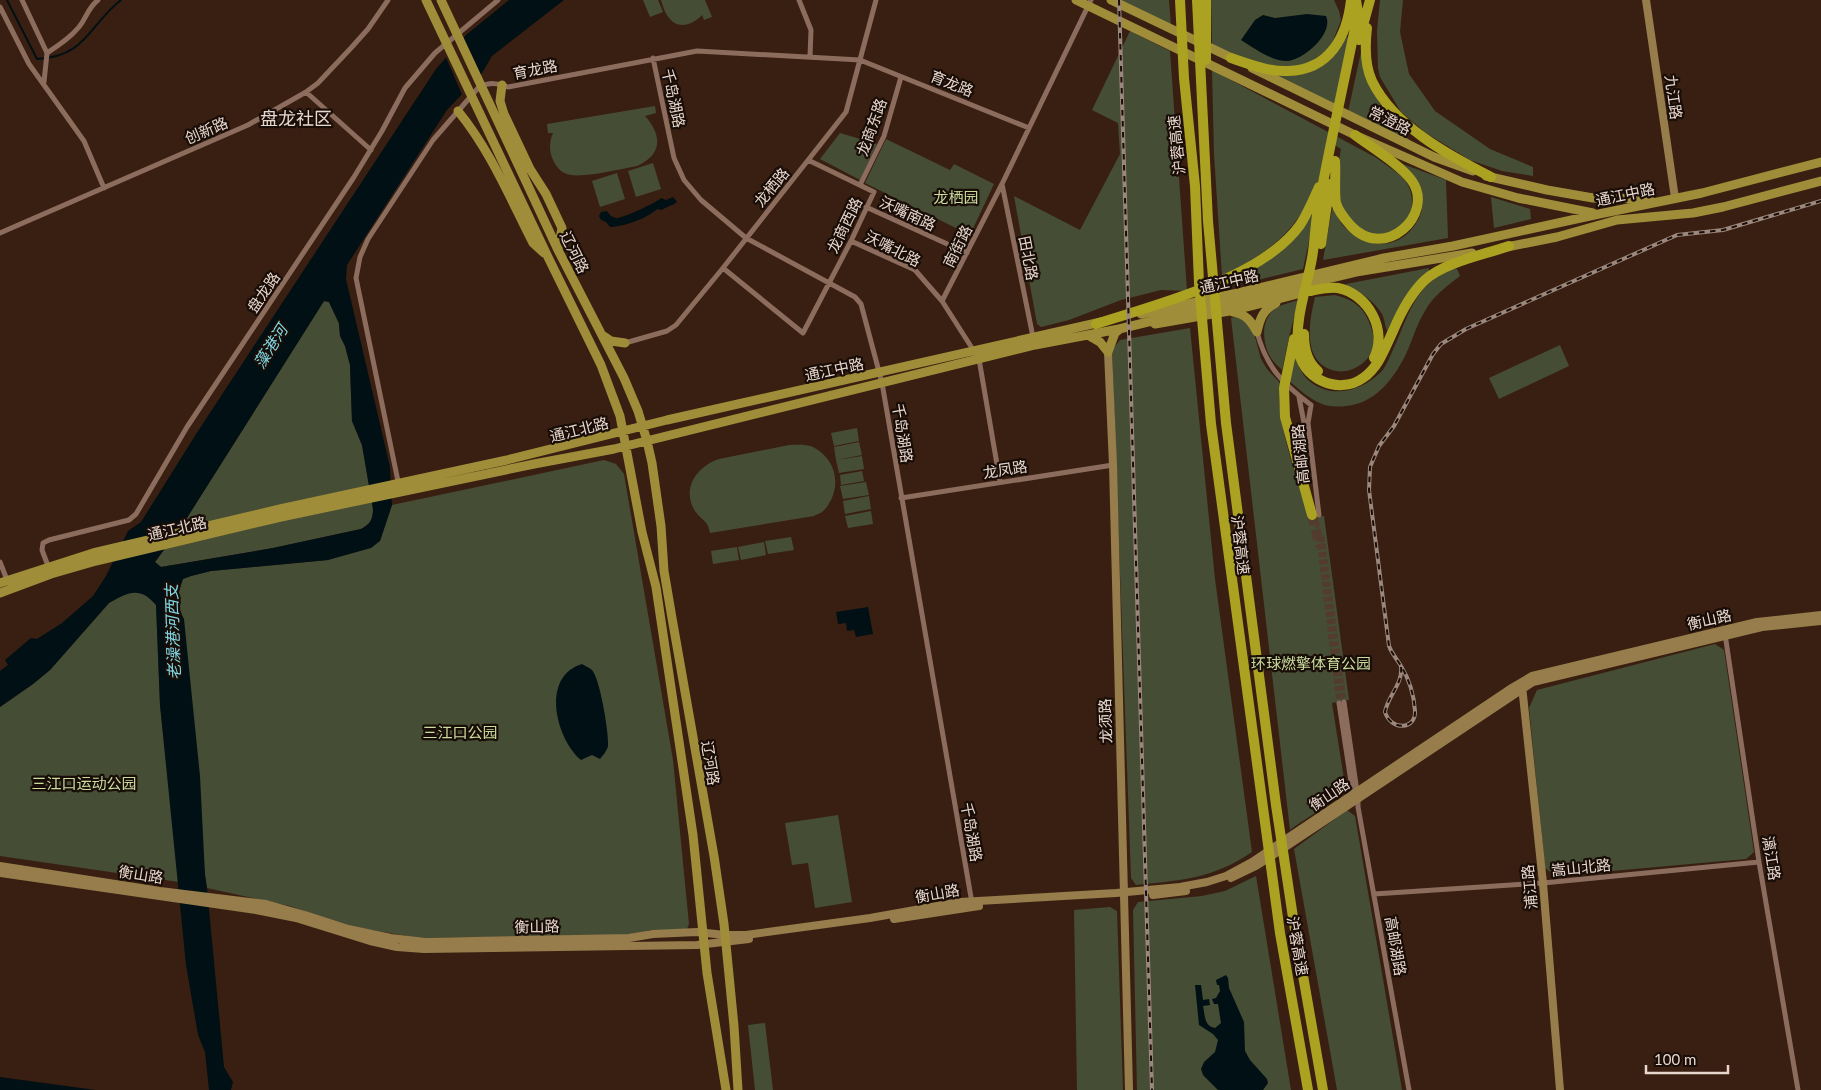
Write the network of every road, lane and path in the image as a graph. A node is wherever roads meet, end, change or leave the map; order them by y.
1 (22, 0) edge
2 (98, 0) edge
3 (388, 0) edge
4 (426, 0) edge
5 (441, 0) edge
6 (498, 0) edge
7 (799, 0) edge
8 (876, 0) edge
9 (1076, 0) edge
10 (1112, 0) edge
11 (1180, 0) edge
12 (1197, 0) edge
13 (1206, 0) edge
14 (1351, 0) edge
15 (1356, 0) edge
16 (1370, 0) edge
17 (1646, 0) edge
18 (1089, 3) edge
19 (0, 7) edge
20 (1202, 23) junction
21 (47, 54) junction
22 (653, 58) junction
23 (810, 58) junction
24 (1231, 58) junction
25 (860, 60) junction
26 (901, 76) junction
27 (44, 82) junction
28 (502, 85) junction
29 (1347, 85) junction
30 (306, 92) junction
31 (458, 111) junction
32 (1029, 128) junction
33 (1355, 135) junction
34 (1334, 149) junction
35 (370, 150) junction
36 (808, 160) junction
37 (1335, 161) junction
38 (1821, 162) edge
39 (1326, 173) junction
40 (1490, 177) junction
41 (1821, 181) edge
42 (1002, 184) junction
43 (860, 186) junction
44 (104, 188) junction
45 (1676, 198) junction
46 (866, 207) junction
47 (1599, 214) junction
48 (1617, 220) junction
49 (0, 233) edge
50 (746, 238) junction
51 (851, 241) junction
52 (1509, 246) junction
53 (558, 250) junction
54 (967, 254) junction
55 (546, 255) junction
56 (1316, 257) junction
57 (1390, 267) junction
58 (724, 268) junction
59 (829, 284) junction
60 (1310, 291) junction
61 (1285, 298) junction
62 (942, 301) junction
63 (1305, 305) junction
64 (1231, 311) junction
65 (1096, 324) junction
66 (1298, 325) junction
67 (1119, 329) junction
68 (1257, 332) junction
69 (602, 335) junction
70 (1088, 335) junction
71 (1033, 337) junction
72 (625, 343) junction
73 (1108, 352) junction
74 (977, 355) junction
75 (615, 362) junction
76 (880, 373) junction
77 (882, 383) junction
78 (1299, 396) junction
79 (643, 427) junction
80 (624, 432) junction
81 (647, 441) junction
82 (626, 446) junction
83 (1113, 465) junction
84 (1000, 482) junction
85 (398, 488) junction
86 (362, 496) junction
87 (901, 498) junction
88 (1316, 515) junction
89 (0, 562) edge
90 (48, 566) junction
91 (3, 581) edge
92 (0, 593) edge
93 (1821, 615) edge
94 (1821, 621) edge
95 (1725, 632) junction
96 (1522, 685) junction
97 (1341, 703) tunnel mouth
98 (1356, 798) junction
99 (1760, 862) junction
100 (0, 866) edge
101 (0, 873) edge
102 (1543, 883) junction
103 (1374, 894) junction
104 (1123, 895) junction
105 (178, 896) junction
106 (209, 900) junction
107 (972, 904) junction
108 (704, 934) junction
109 (726, 938) junction
110 (705, 944) junction
111 (726, 1090) edge
112 (738, 1090) edge
113 (1129, 1090) edge
114 (1308, 1090) edge
115 (1323, 1090) edge
116 (1410, 1090) edge
117 (1560, 1090) edge
118 (1798, 1090) edge

1 - 21 street
2 - 21 street
3 - 30 street, 创新路
4 - 55 main road, 辽河路
5 - 53 main road, 辽河路
6 - 35 street, 盘龙路
7 - 23 street
8 - 25 street, 龙栖路
9 - 18 main road, 常澄路
10 - 24 main road, 常澄路
11 - 114 highway, 沪蓉高速
12 - 20 highway
13 - 20 highway
14 - 24 highway
15 - 29 highway
16 - 29 highway
16 - 40 highway
17 - 45 street, 九江路
18 - 32 street, 南街路
18 - 33 main road, 常澄路
19 - 27 street
20 - 115 highway, 沪蓉高速
21 - 27 street
22 - 23 street, 育龙路
22 - 28 street, 育龙路
22 - 50 street, 千岛湖路
23 - 25 street, 育龙路
24 - 40 main road, 常澄路
25 - 26 street, 育龙路
25 - 36 street, 龙栖路
26 - 32 street, 育龙路
26 - 43 street, 龙商东路
27 - 44 street
28 - 31 street, 育龙路
28 - 53 main road
29 - 34 highway
30 - 35 street
30 - 44 street, 创新路
31 - 55 main road
31 - 85 street, 育龙路
32 - 42 street, 南街路
33 - 37 highway
33 - 47 main road, 常澄路
34 - 37 highway
34 - 39 highway
35 - 90 street, 盘龙路
36 - 43 street, 龙商西路
36 - 50 street, 龙栖路
37 - 56 highway
38 - 45 main road, 通江中路
39 - 56 highway
39 - 65 highway
40 - 45 main road, 常澄路
41 - 48 main road, 通江中路
42 - 54 street, 南街路
42 - 71 street, 田北路
43 - 46 street, 龙商西路
44 - 49 street, 创新路
45 - 47 main road, 通江中路
46 - 51 street, 龙商西路
46 - 54 street, 沃嘴南路
47 - 48 main road, 常澄路
47 - 65 main road, 通江中路
48 - 52 main road, 通江中路
50 - 58 street, 龙栖路
50 - 59 street, 千岛湖路
51 - 59 street, 龙商西路
51 - 62 street, 沃嘴北路
52 - 57 main road, 通江中路
52 - 66 highway
53 - 69 main road, 辽河路
54 - 62 street, 南街路
55 - 80 main road, 辽河路
56 - 63 highway
57 - 60 main road
57 - 67 main road, 通江中路
58 - 59 street, 龙商西路
58 - 72 street, 龙栖路
59 - 76 street, 千岛湖路
60 - 61 main road
60 - 63 highway
61 - 64 main road
61 - 68 main road
62 - 74 street
63 - 66 highway
64 - 67 main road
64 - 68 main road
65 - 71 main road, 通江中路
66 - 88 highway
67 - 70 main road, 通江中路
67 - 73 main road
68 - 78 street, 高邮湖路
69 - 72 main road
69 - 75 main road, 辽河路
70 - 73 main road
70 - 74 main road, 通江中路
71 - 74 main road, 通江中路
72 - 75 main road
73 - 83 street, 龙须路
74 - 76 main road, 通江中路
74 - 77 main road, 通江中路
74 - 84 street
75 - 79 main road, 辽河路
76 - 77 street, 千岛湖路
76 - 79 main road, 通江中路
77 - 81 main road, 通江中路
77 - 87 street, 千岛湖路
78 - 88 street, 高邮湖路
78 - 88 street, 高邮湖路
79 - 80 main road, 通江中路
79 - 81 main road, 辽河路
80 - 82 main road, 辽河路
80 - 85 main road, 通江北路
81 - 82 main road, 通江中路
81 - 109 main road, 辽河路
82 - 85 main road, 通江北路
82 - 108 main road, 辽河路
83 - 84 street, 龙凤路
83 - 104 street, 龙须路
84 - 87 street, 龙凤路
85 - 86 main road
86 - 90 main road, 通江北路
86 - 92 main road, 通江北路
87 - 107 street, 千岛湖路
89 - 91 street
90 - 91 main road, 通江北路
93 - 95 street, 衡山路
94 - 95 street, 衡山路
95 - 96 street, 衡山路
95 - 99 street, 漓江路
96 - 98 street, 衡山路
96 - 102 street, 浦江路
97 - 98 street, 高邮湖路
98 - 103 street, 高邮湖路
98 - 104 street, 衡山路
99 - 102 street, 嵩山北路
99 - 118 street, 漓江路
100 - 105 street, 衡山路
101 - 105 street, 衡山路
102 - 103 street, 嵩山北路
102 - 117 street, 浦江路
103 - 116 street, 高邮湖路
104 - 107 street, 衡山路
104 - 113 street, 龙须路
105 - 106 street, 衡山路
106 - 108 street, 衡山路
106 - 110 street, 衡山路
107 - 109 street, 衡山路
108 - 109 street, 衡山路
108 - 110 main road, 辽河路
109 - 110 street, 衡山路
109 - 112 main road, 辽河路
110 - 111 main road, 辽河路

